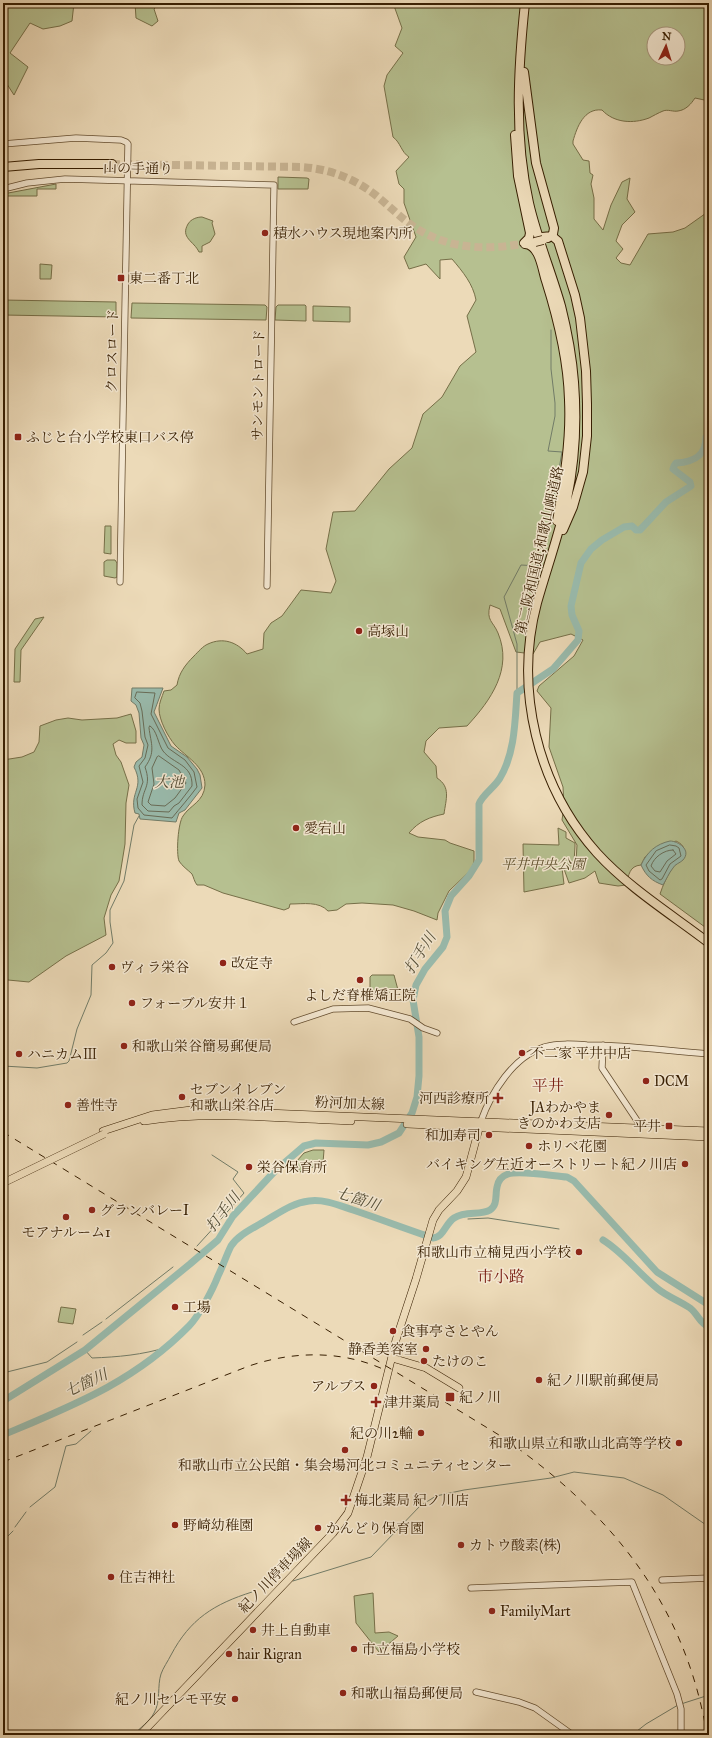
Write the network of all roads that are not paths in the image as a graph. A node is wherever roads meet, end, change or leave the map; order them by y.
1 (525, 3) edge
2 (522, 30) junction
3 (519, 86) junction
4 (3, 144) edge
5 (112, 164) tunnel mouth
6 (3, 167) edge
7 (127, 180) junction
8 (274, 185) joint
9 (3, 189) edge
10 (552, 236) junction
11 (525, 243) junction
12 (549, 566) junction
13 (120, 582) dead end
14 (267, 586) dead end
15 (540, 594) junction
16 (709, 943) edge
17 (294, 1022) dead end
18 (437, 1033) dead end
19 (603, 1045) junction
20 (709, 1054) edge
21 (480, 1124) junction
22 (642, 1131) junction
23 (709, 1131) edge
24 (103, 1132) junction
25 (709, 1137) edge
26 (3, 1178) edge
27 (3, 1183) edge
28 (392, 1358) junction
29 (459, 1388) dead end
30 (709, 1578) edge
31 (662, 1580) dead end
32 (471, 1588) dead end
33 (476, 1692) dead end
34 (140, 1735) edge
35 (575, 1735) edge
36 (681, 1735) edge

1 - 2 highway, 第二阪和国道;和歌山岬道路
2 - 3 highway, 第二阪和国道;和歌山岬道路
2 - 10 highway
3 - 11 highway
3 - 12 highway, 第二阪和国道;和歌山岬道路
4 - 7 street, クロスロード
5 - 6 highway
7 - 8 street, 山の手通り
7 - 9 street, 山の手通り
7 - 13 street, クロスロード
8 - 14 street, サンモントロード
10 - 11 highway
10 - 12 highway
11 - 15 highway
12 - 15 highway, 第二阪和国道;和歌山岬道路
15 - 16 highway, 第二阪和国道;和歌山岬道路
17 - 18 street
19 - 20 street
19 - 21 street
19 - 22 street
21 - 22 main road, 粉河加太線
21 - 24 main road, 粉河加太線
21 - 28 main road, 紀ノ川停車場線
22 - 23 main road, 粉河加太線
22 - 25 main road, 粉河加太線
24 - 26 main road, 粉河加太線
24 - 27 main road, 粉河加太線, bridge
28 - 29 main road
28 - 34 main road, 紀ノ川停車場線
30 - 31 street
32 - 36 street
33 - 35 street

